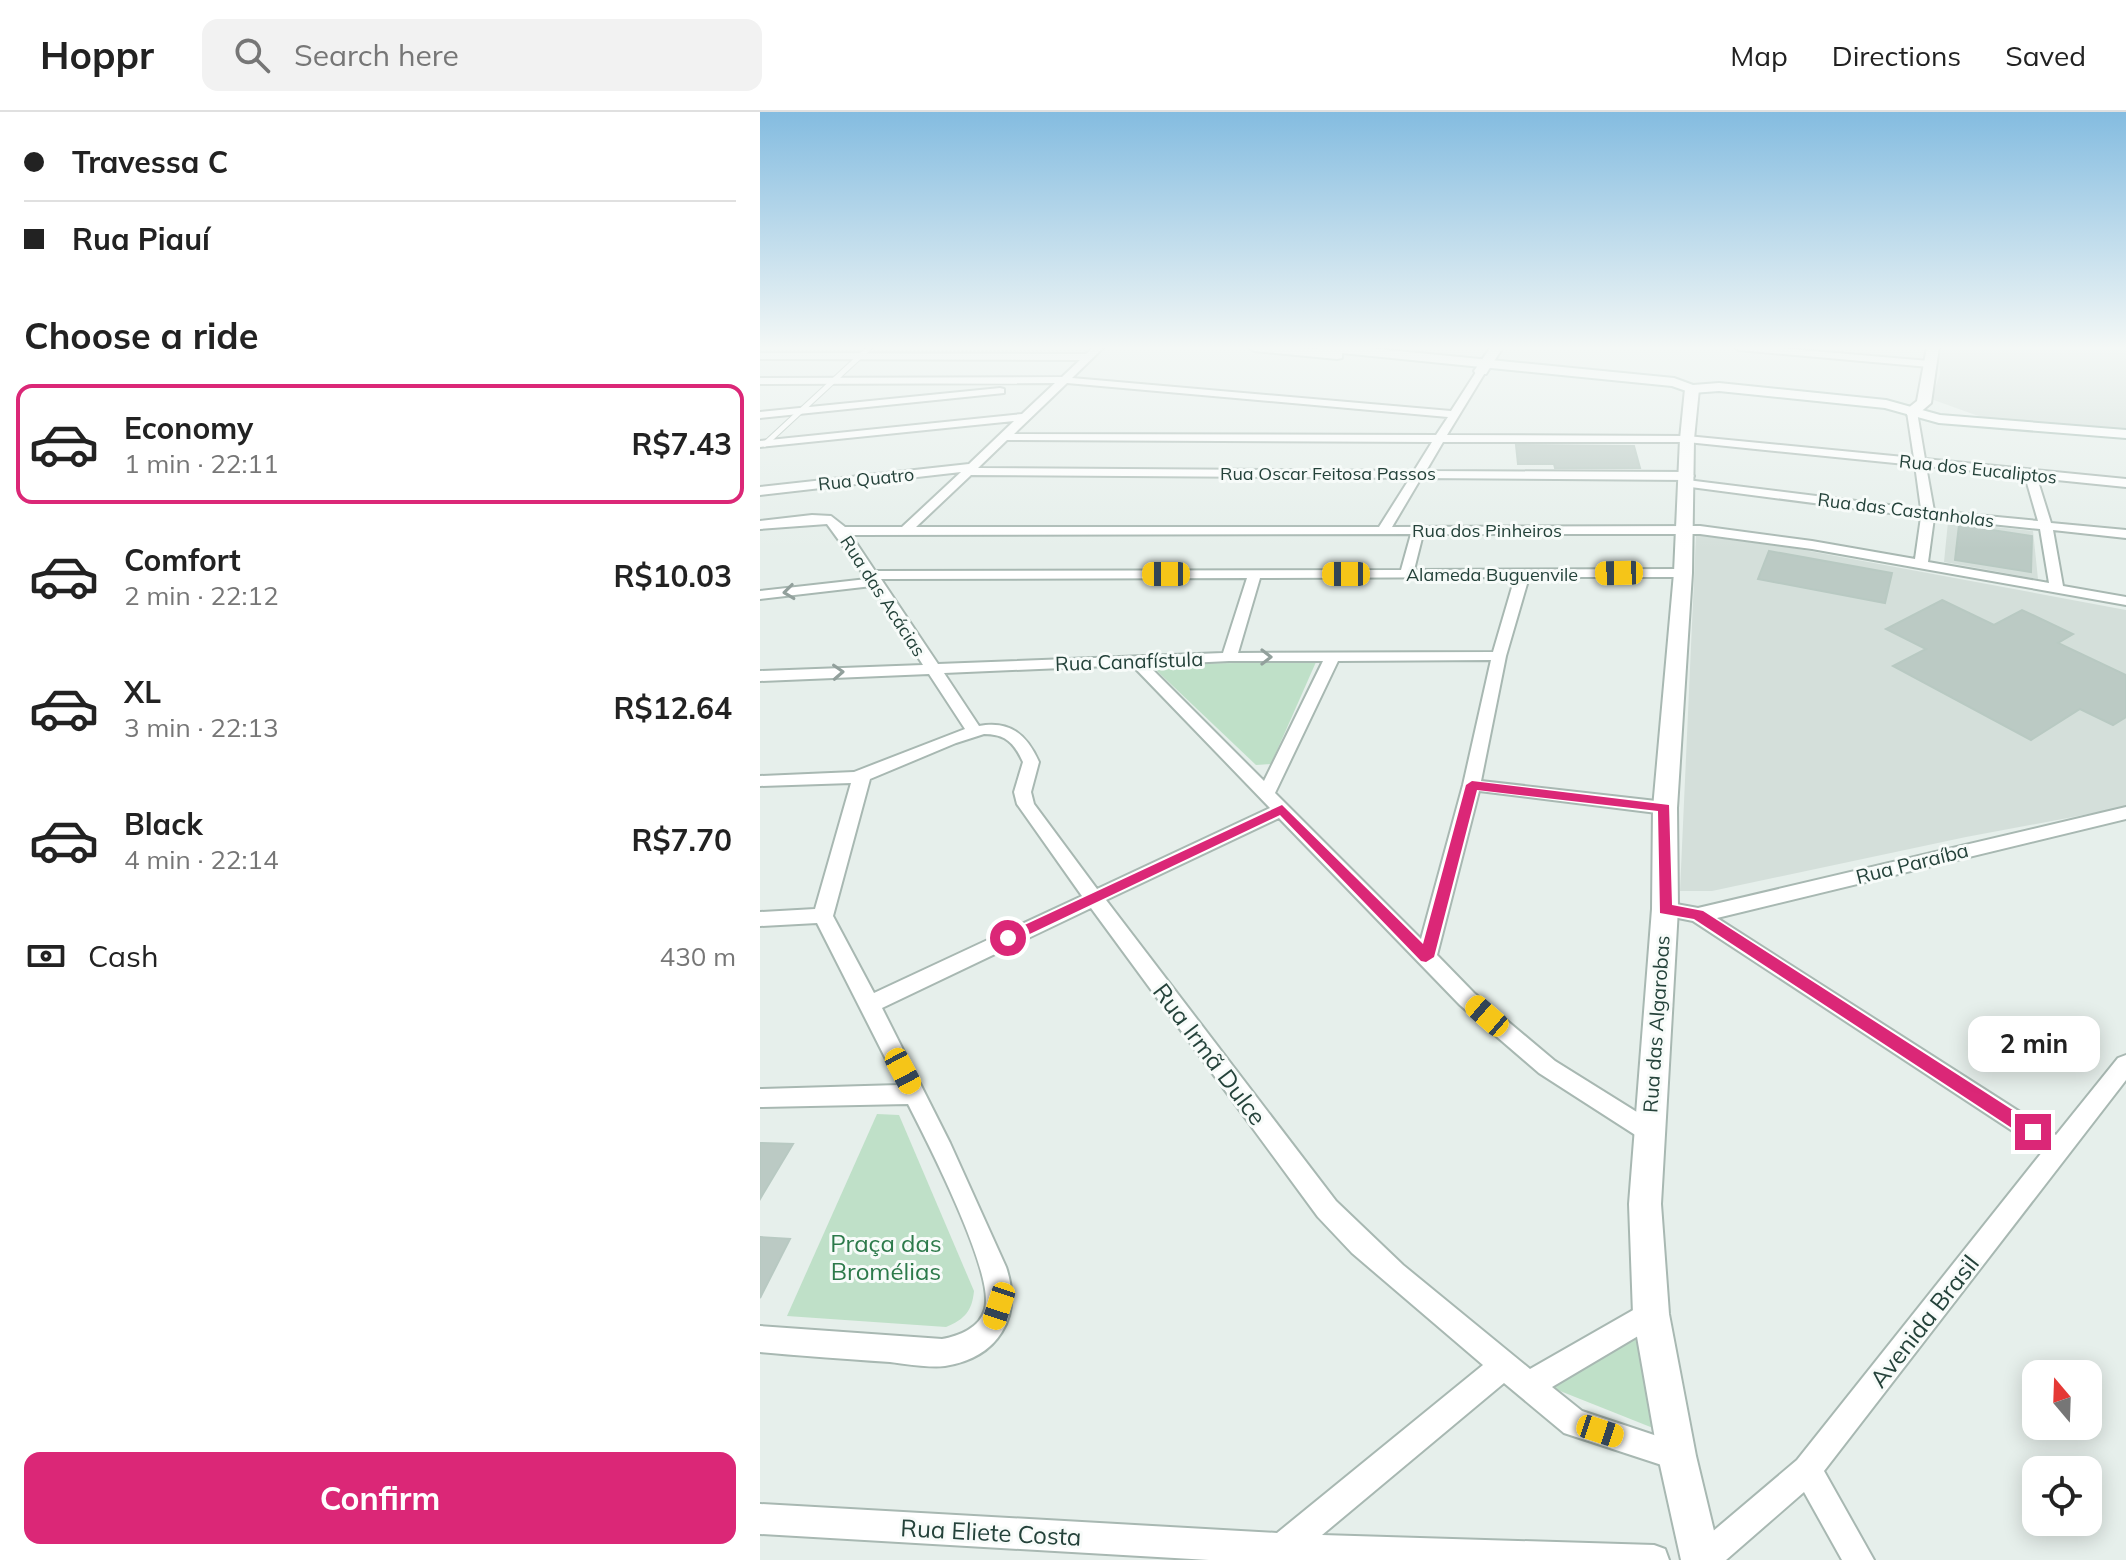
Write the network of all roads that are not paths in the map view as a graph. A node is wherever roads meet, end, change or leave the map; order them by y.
1 (1454, 414) edge
2 (797, 415) edge
3 (1027, 415) edge
4 (1689, 415) edge
5 (1912, 415) edge
6 (1922, 415) edge
7 (1025, 417) junction
8 (2126, 434) edge
9 (1004, 437) junction
10 (1438, 438) junction
11 (1687, 439) junction
12 (762, 444) edge
13 (1920, 463) junction
14 (971, 469) junction
15 (1420, 474) junction
16 (2030, 475) junction
17 (1687, 480) junction
18 (2126, 483) edge
19 (760, 491) edge
20 (1928, 514) junction
21 (760, 525) edge
22 (2046, 526) junction
23 (1384, 529) junction
24 (906, 530) junction
25 (1418, 530) junction
26 (1683, 530) junction
27 (842, 531) junction
28 (2126, 534) edge
29 (1921, 565) junction
30 (1255, 573) junction
31 (1683, 573) junction
32 (1406, 574) junction
33 (1523, 574) junction
34 (872, 578) junction
35 (2056, 587) junction
36 (760, 595) edge
37 (2126, 601) edge
38 (1499, 656) junction
39 (1229, 657) junction
40 (1332, 657) junction
41 (1135, 660) junction
42 (930, 668) junction
43 (760, 676) edge
44 (975, 732) junction
45 (862, 776) junction
46 (760, 781) edge
47 (1472, 785) junction
48 (1266, 794) junction
49 (1665, 808) junction
50 (1282, 809) junction
51 (2117, 814) edge
52 (2126, 828) edge
53 (1092, 898) junction
54 (1665, 909) junction
55 (1698, 915) junction
56 (823, 916) junction
57 (760, 919) edge
58 (1426, 957) junction
59 (869, 1005) junction
60 (2126, 1064) edge
61 (915, 1094) junction
62 (760, 1098) edge
63 (1648, 1131) junction
64 (2059, 1149) junction
65 (1651, 1314) junction
66 (760, 1339) edge
67 (1503, 1366) junction
68 (1528, 1386) junction
69 (1677, 1456) junction
70 (1807, 1470) junction
71 (760, 1519) edge
72 (1282, 1549) junction
73 (1654, 1560) edge
74 (1702, 1560) edge
75 (1859, 1560) edge

1 - 10 street
2 - 12 lane
3 - 7 street
4 - 11 street, Rua das Algarobas
5 - 13 street
6 - 8 street
7 - 9 street
7 - 12 street
9 - 10 street, Rua dos Eucaliptos
9 - 14 street
10 - 11 street, Rua dos Eucaliptos
10 - 15 street
11 - 13 street, Rua dos Eucaliptos
11 - 17 street, Rua das Algarobas
13 - 16 street, Rua dos Eucaliptos
13 - 20 street
14 - 15 street, Rua Oscar Feitosa Passos
14 - 19 street, Rua Quatro
14 - 24 street
15 - 17 street, Rua Oscar Feitosa Passos
15 - 23 street
16 - 18 street, Rua dos Eucaliptos
16 - 22 street
17 - 20 street, Rua das Castanholas
17 - 26 street, Rua das Algarobas
20 - 22 street, Rua das Castanholas
20 - 29 street
21 - 27 street, Rua das Acácias
22 - 28 street, Rua das Castanholas
22 - 35 street
23 - 24 street, Rua dos Pinheiros
23 - 25 street, Rua dos Pinheiros
24 - 27 street, Rua dos Pinheiros
25 - 26 street, Rua dos Pinheiros
25 - 32 street
26 - 29 street, Rua dos Pinheiros
26 - 31 street, Rua das Algarobas
27 - 34 street, Rua das Acácias
29 - 35 street, Rua dos Pinheiros
30 - 32 street, Alameda Buguenvile
30 - 34 street, Alameda Buguenvile
30 - 39 street
31 - 33 street, Alameda Buguenvile
31 - 49 street, Rua das Algarobas
32 - 33 street, Alameda Buguenvile
33 - 38 street
34 -> 36 street, Alameda Buguenvile
34 - 42 street, Rua das Acácias
35 - 37 street, Rua dos Pinheiros
38 - 40 street, Rua Canafístula
38 - 47 street
39 -> 40 street, Rua Canafístula
39 - 41 street, Rua Canafístula
40 - 48 street
41 - 42 street, Rua Canafístula
41 - 48 street
43 -> 42 street, Rua Canafístula
42 - 44 street, Rua das Acácias
44 - 45 street
44 - 53 street, Rua Irmã Dulce
45 - 46 street
45 - 56 street
47 - 49 street
47 - 58 street
48 - 50 street
49 - 54 street, Rua das Algarobas
50 - 53 street
50 - 58 street
51 - 52 street
51 - 55 street, Rua Paraíba
53 - 59 street
53 - 67 street, Rua Irmã Dulce
54 - 55 street
54 - 63 street, Rua das Algarobas
55 - 64 street
56 - 57 street
56 - 59 street
58 - 63 street
59 - 61 street
60 - 64 street, Avenida Brasil
61 - 62 street
61 - 66 street
63 - 65 street, Rua das Algarobas
64 - 70 street, Avenida Brasil
65 - 68 street
65 - 69 street, Rua das Algarobas
67 - 68 street, Rua Irmã Dulce
67 - 72 street
68 - 69 street, Rua Irmã Dulce
69 - 74 street, Rua das Algarobas
70 - 74 street, Avenida Brasil
70 - 75 street
71 - 72 street, Rua Eliete Costa
72 - 73 street, Rua Eliete Costa

